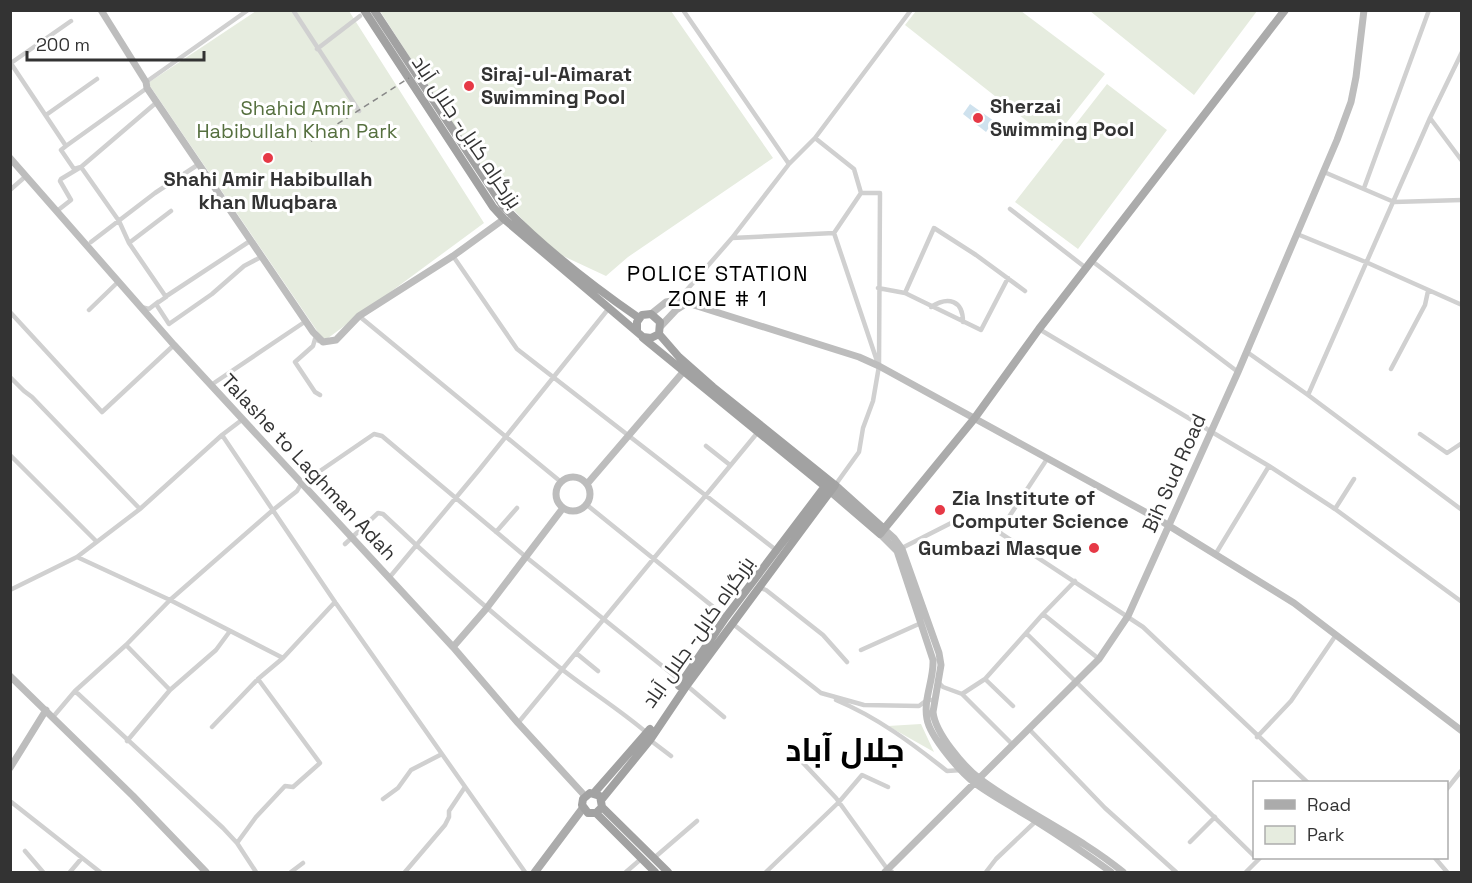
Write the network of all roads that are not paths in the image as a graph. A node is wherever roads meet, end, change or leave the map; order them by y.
1 (248, 10) edge
2 (293, 10) edge
3 (374, 10) edge
4 (683, 10) edge
5 (911, 10) edge
6 (1285, 10) edge
7 (1364, 10) edge
8 (1429, 10) edge
9 (105, 12) edge
10 (362, 13) edge
11 (71, 21) dead end
12 (317, 49) junction
13 (1461, 52) edge
14 (11, 62) edge
15 (97, 79) dead end
16 (147, 85) junction
17 (157, 102) junction
18 (359, 111) dead end
19 (46, 115) junction
20 (1430, 118) junction
21 (815, 138) junction
22 (66, 146) junction
23 (10, 158) edge
24 (1461, 161) edge
25 (199, 164) junction
26 (789, 164) junction
27 (81, 167) junction
28 (1324, 172) junction
29 (26, 176) junction
30 (1364, 188) junction
31 (10, 190) edge
32 (861, 193) junction
33 (1461, 200) edge
34 (1394, 202) junction
35 (1010, 209) dead end
36 (57, 211) junction
37 (171, 211) dead end
38 (504, 219) junction
39 (119, 221) junction
40 (834, 233) junction
41 (1298, 234) junction
42 (732, 238) junction
43 (250, 241) junction
44 (91, 242) dead end
45 (129, 243) junction
46 (453, 256) junction
47 (261, 257) junction
48 (1368, 263) junction
49 (1089, 265) junction
50 (1008, 278) junction
51 (119, 281) junction
52 (878, 288) junction
53 (1025, 291) dead end
54 (1428, 291) junction
55 (905, 293) junction
56 (166, 297) junction
57 (678, 300) junction
58 (687, 303) junction
59 (1461, 305) edge
60 (141, 307) junction
61 (932, 307) junction
62 (609, 308) junction
63 (89, 310) dead end
64 (10, 312) edge
65 (651, 314) junction
66 (359, 316) junction
67 (639, 318) junction
68 (306, 321) junction
69 (963, 322) junction
70 (1040, 329) junction
71 (660, 330) junction
72 (640, 334) junction
73 (323, 342) junction
74 (174, 345) junction
75 (1247, 352) junction
76 (879, 366) junction
77 (1391, 369) dead end
78 (684, 372) junction
79 (1238, 372) junction
80 (10, 377) edge
81 (554, 377) junction
82 (211, 386) junction
83 (320, 395) dead end
84 (1308, 395) junction
85 (243, 419) junction
86 (974, 419) junction
87 (758, 432) junction
88 (1211, 432) junction
89 (222, 435) junction
90 (1420, 435) dead end
91 (628, 436) junction
92 (505, 437) junction
93 (1461, 443) edge
94 (706, 446) dead end
95 (10, 455) edge
96 (1047, 459) junction
97 (730, 465) junction
98 (1269, 466) junction
99 (1354, 479) dead end
100 (561, 482) junction
101 (301, 484) junction
102 (587, 484) junction
103 (830, 486) junction
104 (705, 496) junction
105 (456, 498) junction
106 (587, 505) junction
107 (517, 508) dead end
108 (563, 508) junction
109 (140, 509) junction
110 (1335, 509) junction
111 (273, 510) junction
112 (1461, 510) edge
113 (1168, 525) junction
114 (882, 531) junction
115 (496, 532) junction
116 (999, 532) junction
117 (352, 536) junction
118 (96, 542) junction
119 (345, 544) dead end
120 (416, 545) junction
121 (899, 550) junction
122 (779, 553) junction
123 (1215, 555) junction
124 (77, 557) junction
125 (526, 557) junction
126 (653, 560) junction
127 (389, 578) junction
128 (1075, 581) junction
129 (758, 587) junction
130 (10, 590) edge
131 (170, 600) junction
132 (335, 602) junction
133 (1461, 602) edge
134 (486, 609) junction
135 (1043, 614) junction
136 (1128, 616) junction
137 (603, 620) junction
138 (729, 620) junction
139 (921, 622) junction
140 (230, 631) junction
141 (1026, 633) junction
142 (1336, 635) junction
143 (126, 645) junction
144 (453, 647) junction
145 (861, 650) dead end
146 (576, 653) junction
147 (283, 658) junction
148 (1099, 659) junction
149 (847, 662) dead end
150 (562, 669) junction
151 (598, 671) dead end
152 (10, 676) edge
153 (258, 679) junction
154 (985, 679) junction
155 (1077, 681) junction
156 (938, 682) junction
157 (684, 683) junction
158 (170, 690) junction
159 (75, 691) junction
160 (821, 693) junction
161 (962, 694) junction
162 (930, 700) junction
163 (1013, 706) dead end
164 (46, 710) junction
165 (53, 717) junction
166 (724, 717) dead end
167 (518, 723) junction
168 (212, 727) dead end
169 (1029, 729) junction
170 (1461, 731) edge
171 (650, 736) junction
172 (1257, 737) junction
173 (127, 741) junction
174 (1012, 745) junction
175 (790, 749) dead end
176 (442, 754) junction
177 (671, 756) dead end
178 (10, 768) edge
179 (962, 770) junction
180 (1461, 770) edge
181 (977, 781) junction
182 (1305, 781) edge
183 (465, 787) junction
184 (888, 787) dead end
185 (1448, 787) edge
186 (585, 796) junction
187 (383, 799) dead end
188 (10, 801) edge
189 (839, 802) junction
190 (599, 803) junction
191 (583, 808) junction
192 (1215, 818) junction
193 (697, 821) dead end
194 (1036, 821) junction
195 (1190, 842) dead end
196 (237, 843) junction
197 (25, 852) dead end
198 (1253, 854) edge
199 (654, 858) junction
200 (81, 859) junction
201 (641, 859) junction
202 (1256, 859) edge
203 (1436, 859) edge
204 (303, 863) dead end
205 (888, 872) edge
206 (43, 873) edge
207 (70, 873) edge
208 (99, 873) edge
209 (206, 873) edge
210 (256, 873) edge
211 (291, 873) edge
212 (405, 873) edge
213 (525, 873) edge
214 (535, 873) edge
215 (626, 873) edge
216 (655, 873) edge
217 (668, 873) edge
218 (766, 873) edge
219 (986, 873) edge
220 (1111, 873) edge
221 (1123, 873) edge
222 (1176, 873) edge
223 (1246, 873) edge
224 (1448, 873) edge

1 - 16 street
2 - 12 street
3 - 67 highway, بزرگراه کابل- جلال آباد
4 - 26 street
5 - 21 street
6 - 49 main road
7 - 28 main road, Bih Sud Road
8 - 30 street
9 - 16 main road
10 - 12 street
10 - 38 highway, بزرگراه کابل- جلال آباد
11 - 14 street
12 - 18 street
13 - 20 street
14 - 19 street
15 - 19 street
16 - 17 main road
16 - 22 street
17 - 25 main road
17 - 27 street
19 - 22 street
20 - 24 street
20 - 34 street
21 - 26 street
21 - 32 street
22 - 27 street
23 - 29 main road, Talashe to Laghman Adah
25 - 39 street
25 - 43 main road
26 - 42 street
27 - 36 street
27 - 39 street
28 - 30 street
28 - 41 main road, Bih Sud Road
29 - 31 street
29 - 36 main road, Talashe to Laghman Adah
30 - 34 street
32 - 40 street
32 - 52 street
33 - 34 street
34 - 48 street
35 - 49 street
36 - 51 main road, Talashe to Laghman Adah
37 - 45 street
38 - 46 main road
38 - 62 highway, بزرگراه کابل- جلال آباد
39 - 44 street
39 - 45 street
40 - 42 street
40 - 76 street
41 - 48 street
41 - 75 main road, Bih Sud Road
42 - 57 street
43 - 47 main road
43 - 56 street
45 - 56 street
46 - 66 main road
46 - 81 street
47 - 56 street
47 - 68 main road
48 - 54 street
48 - 84 street
49 - 70 main road
49 - 79 street
50 - 53 street
50 - 55 street
50 - 69 street
51 - 60 main road, Talashe to Laghman Adah
51 - 63 street
52 - 55 street
52 - 76 street
54 - 59 street
54 - 77 street
55 - 61 street
56 - 60 street
57 - 58 main road
57 - 65 main road
58 - 71 main road
58 - 76 main road
60 - 74 main road, Talashe to Laghman Adah
61 - 69 street
61 - 69 street
62 - 72 highway, بزرگراه کابل- جلال آباد
62 - 81 street
64 - 74 street
65 - 67 highway
65 - 71 highway
66 - 73 main road
66 - 92 street
67 - 72 highway
68 - 73 main road
68 - 82 street
70 - 86 main road
70 - 88 street
71 - 72 highway
71 - 103 highway
72 - 78 highway, بزرگراه کابل- جلال آباد
73 - 83 street
74 - 82 main road, Talashe to Laghman Adah
75 - 79 main road, Bih Sud Road
75 - 84 street
76 - 86 main road
76 - 103 street
78 - 87 highway, بزرگراه کابل- جلال آباد
78 - 91 main road
79 - 88 main road, Bih Sud Road
80 - 109 street
81 - 91 street
81 - 92 street
82 - 85 main road, Talashe to Laghman Adah
84 - 112 street
85 - 89 street
85 - 101 main road, Talashe to Laghman Adah
86 - 96 main road
86 - 114 main road
87 - 97 street
87 - 103 highway, بزرگراه کابل- جلال آباد
88 - 98 street
88 - 113 main road, Bih Sud Road
89 - 109 street
89 - 111 street
90 - 93 street
91 - 102 main road
91 - 104 street
92 - 100 street
92 - 105 street
94 - 97 street
95 - 118 street
96 - 113 main road
96 - 116 street
97 - 104 street
98 - 110 street
98 - 123 street
99 - 110 street
100 - 102 main road
100 - 108 main road
101 - 105 street
101 - 111 street
101 - 117 main road, Talashe to Laghman Adah
102 - 106 main road
103 - 114 main road
103 - 122 highway, بزرگراه کابل- جلال آباد
104 - 122 street
104 - 126 street
105 - 115 street
105 - 120 street
106 - 108 main road
106 - 126 street
107 - 115 street
108 - 125 main road
109 - 118 street
110 - 133 street
111 - 131 street
111 - 132 street
113 - 123 main road
113 - 136 main road, Bih Sud Road
114 - 121 main road
115 - 125 street
116 - 121 street
116 - 128 street
117 - 119 street
117 - 120 street
117 - 127 main road, Talashe to Laghman Adah
118 - 124 street
120 - 127 street
120 - 134 street
121 - 139 main road
121 - 156 main road
122 - 129 highway, بزرگراه کابل- جلال آباد
122 - 138 highway, بزرگراه کابل- جلال آباد
123 - 142 main road
124 - 130 street
124 - 131 street
125 - 134 main road
125 - 137 street
126 - 137 street
126 - 138 street
127 - 144 main road, Talashe to Laghman Adah
128 - 135 street
128 - 136 street
129 - 138 highway, بزرگراه کابل- جلال آباد
129 - 149 street
131 - 140 street
131 - 143 street
132 - 147 street
132 - 176 street
134 - 144 main road
134 - 150 street
135 - 141 street
135 - 148 street
136 - 148 main road, Bih Sud Road
136 - 172 street
137 - 146 street
137 - 157 street
138 - 157 highway, بزرگراه کابل- جلال آباد
138 - 160 street
139 - 145 street
139 - 162 main road
140 - 147 street
140 - 158 street
141 - 154 street
141 - 155 street
142 - 170 main road
142 - 172 street
143 - 158 street
143 - 159 street
144 - 167 main road, Talashe to Laghman Adah
146 - 150 street
146 - 151 street
147 - 153 street
148 - 155 main road, Bih Sud Road
150 - 167 street
150 - 171 street
152 - 164 main road
153 - 168 street
153 - 196 street
154 - 161 street
154 - 163 street
155 - 169 main road, Bih Sud Road
155 - 192 street
156 - 161 street
156 - 162 main road
157 - 166 street
157 - 171 highway, بزرگراه کابل- جلال آباد
158 - 173 street
159 - 165 street
159 - 173 street
160 - 162 street
160 - 179 street
161 - 174 street
162 - 179 main road
162 - 181 main road
164 - 165 main road
164 - 178 main road
165 - 209 main road
167 - 186 main road, Talashe to Laghman Adah
169 - 174 main road, Bih Sud Road
169 - 222 street
171 - 177 street
171 - 190 highway, بزرگراه کابل- جلال آباد
172 - 182 street
173 - 196 street
174 - 181 main road, Bih Sud Road
175 - 189 street
176 - 183 street
176 - 187 street
179 - 181 main road
180 - 185 street
181 - 194 main road
181 - 205 main road, Bih Sud Road
181 - 221 main road
183 - 212 street
183 - 213 street
184 - 189 street
186 - 190 highway
186 - 191 highway
188 - 200 street
189 - 205 street
189 - 218 street
190 - 191 highway
190 - 199 highway
190 - 201 highway
191 - 214 main road
192 - 195 street
192 - 198 street
193 - 199 street
194 - 219 street
194 - 220 main road
196 - 210 street
197 - 206 street
199 - 217 highway
200 - 207 street
200 - 208 street
201 - 215 street
201 - 216 highway
202 - 223 street
203 - 224 street
204 - 211 street

